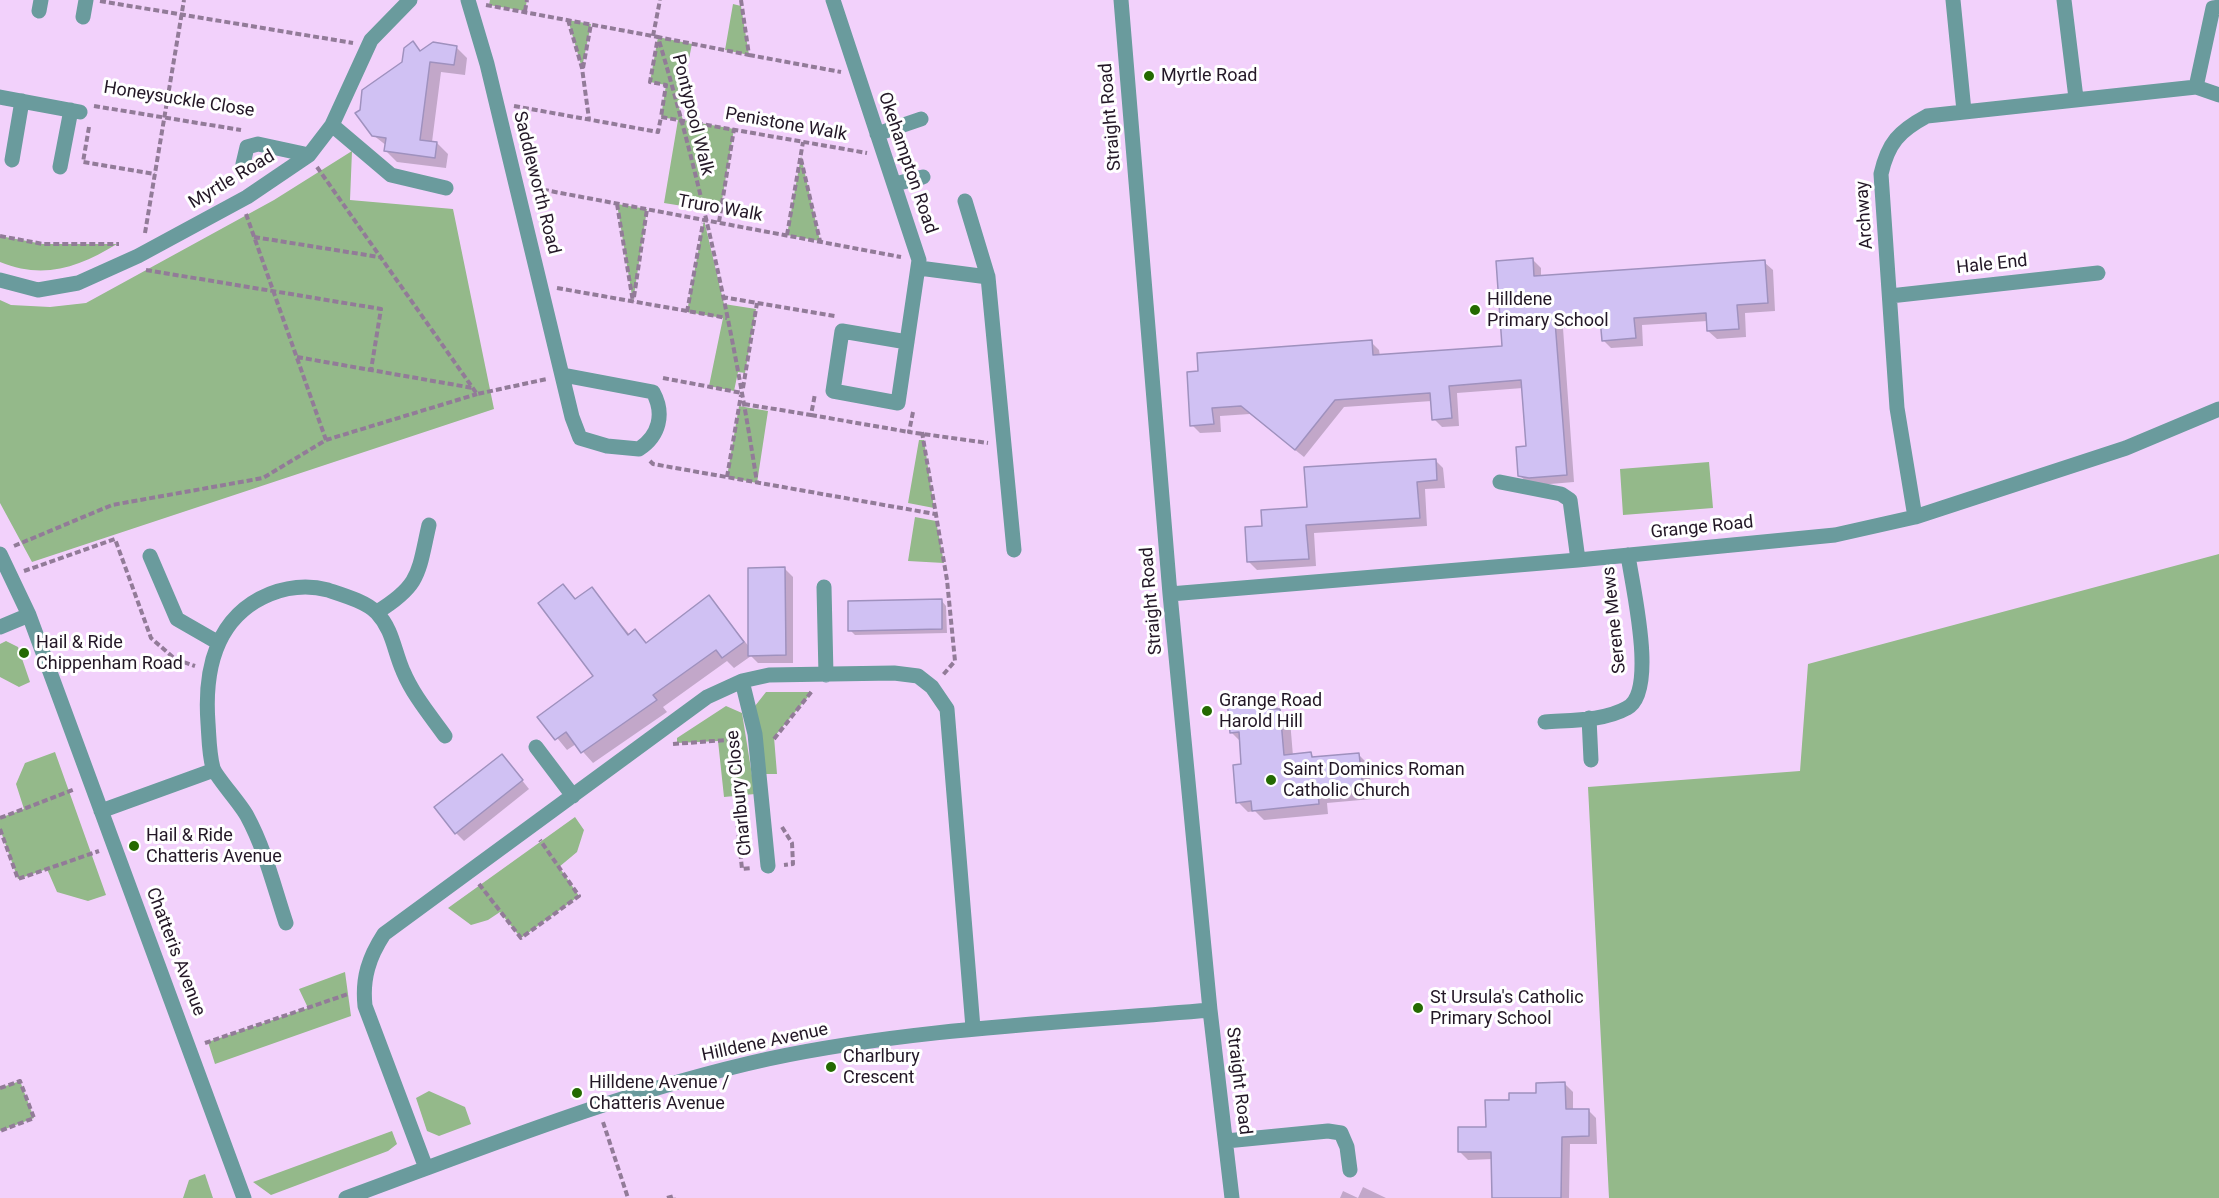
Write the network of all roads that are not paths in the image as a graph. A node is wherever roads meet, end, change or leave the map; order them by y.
1 (86, 0) edge
2 (468, 0) edge
3 (833, 0) edge
4 (1121, 0) edge
5 (1953, 0) edge
6 (2064, 0) edge
7 (407, 1) edge
8 (2219, 7) edge
9 (83, 17) dead end
10 (2196, 87) junction
11 (2219, 95) edge
12 (0, 97) edge
13 (2076, 98) junction
14 (22, 101) junction
15 (1964, 111) junction
16 (921, 119) dead end
17 (332, 125) junction
18 (877, 134) junction
19 (309, 155) junction
20 (12, 160) dead end
21 (243, 164) dead end
22 (60, 167) dead end
23 (923, 177) dead end
24 (895, 184) junction
25 (446, 188) dead end
26 (965, 201) dead end
27 (919, 264) junction
28 (2098, 273) dead end
29 (988, 277) junction
30 (0, 280) edge
31 (1890, 296) junction
32 (907, 342) junction
33 (563, 375) junction
34 (2219, 409) edge
35 (1500, 482) dead end
36 (1915, 517) junction
37 (429, 525) dead end
38 (1014, 550) dead end
39 (5, 551) edge
40 (1628, 555) junction
41 (150, 556) dead end
42 (1578, 560) junction
43 (824, 587) dead end
44 (1170, 594) junction
45 (377, 612) junction
46 (29, 615) junction
47 (0, 627) edge
48 (217, 642) junction
49 (826, 675) junction
50 (742, 681) junction
51 (1589, 718) junction
52 (1545, 722) dead end
53 (445, 736) dead end
54 (536, 747) dead end
55 (1592, 760) dead end
56 (213, 770) junction
57 (573, 796) junction
58 (101, 811) junction
59 (768, 866) dead end
60 (286, 923) dead end
61 (1210, 1010) junction
62 (973, 1028) junction
63 (1226, 1141) junction
64 (426, 1168) junction
65 (1350, 1170) dead end
66 (244, 1198) edge
67 (346, 1198) edge
68 (1232, 1198) edge

1 - 9 street
2 - 33 street, Saddleworth Road
3 - 18 street, Okehampton Road
4 - 44 street, Straight Road
5 - 15 street
6 - 13 street
7 - 17 street, Myrtle Road
8 - 10 street
10 - 11 street, Archway
10 - 13 street, Archway
12 - 14 street
13 - 15 street, Archway
14 - 20 street
14 - 22 street
15 - 31 street, Archway
16 - 18 street
17 - 19 street, Myrtle Road
17 - 25 street
18 - 24 street, Okehampton Road
19 - 21 street
19 - 30 street, Myrtle Road
23 - 24 street
24 - 27 street, Okehampton Road
26 - 29 street
27 - 29 street
27 - 32 street, Okehampton Road
28 - 31 street, Hale End
29 - 38 street
31 - 36 street, Archway
32 - 32 street, Okehampton Road
33 - 33 street, Saddleworth Road
34 - 36 street, Grange Road
35 - 42 street
36 - 40 street, Grange Road
37 - 45 street
39 - 46 street, Chatteris Avenue
40 - 42 street, Grange Road
40 - 51 street, Serene Mews
41 - 48 street
42 - 44 street, Grange Road
43 - 49 street
44 - 61 street, Straight Road
45 - 48 street
45 - 53 street
46 - 47 street
46 - 58 street, Chatteris Avenue
48 - 56 street
49 - 50 street
49 - 62 street
50 - 57 street
50 - 59 street, Charlbury Close
51 - 52 street, Serene Mews
51 - 55 street
54 - 57 street
56 - 58 street
56 - 60 street
57 - 64 street
58 - 66 street, Chatteris Avenue
61 - 62 street, Hilldene Avenue
61 - 63 street, Straight Road
62 - 64 street, Hilldene Avenue
63 - 65 street
63 - 68 street, Straight Road
64 - 67 street, Hilldene Avenue

